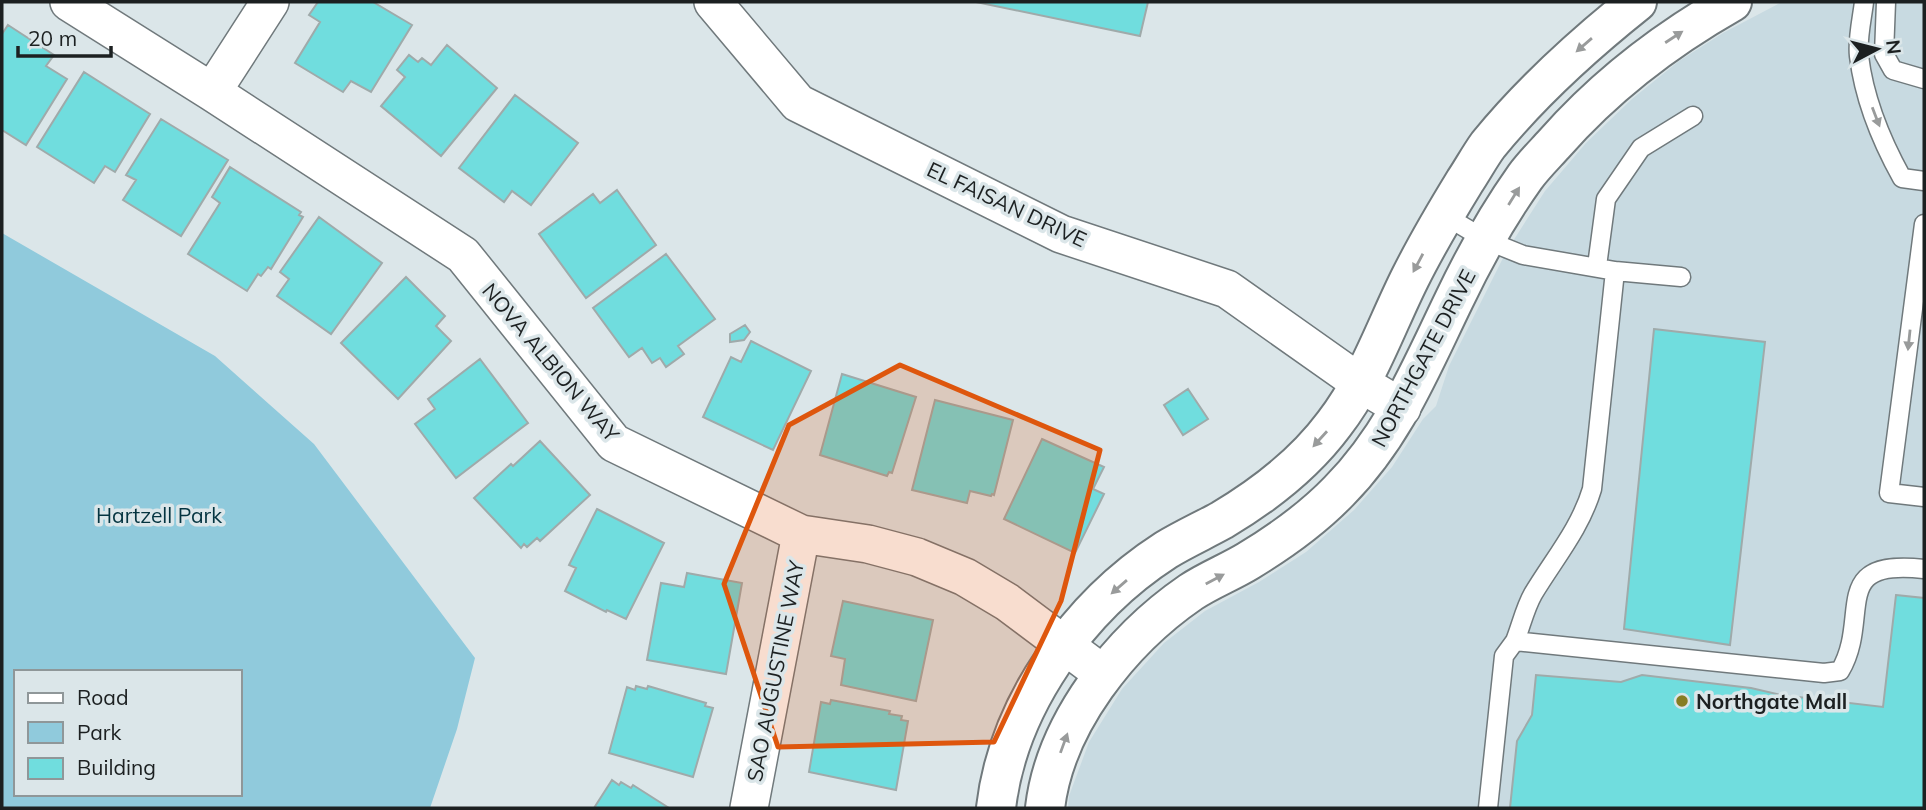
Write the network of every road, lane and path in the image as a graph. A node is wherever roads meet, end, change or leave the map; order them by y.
1 (69, 2) edge
2 (270, 2) edge
3 (713, 2) edge
4 (1637, 2) edge
5 (1732, 2) edge
6 (1864, 2) edge
7 (1886, 2) edge
8 (1924, 79) edge
9 (212, 92) junction
10 (1693, 116) dead end
11 (1924, 181) edge
12 (1444, 215) junction
13 (1924, 224) edge
14 (1486, 240) junction
15 (1597, 266) junction
16 (1615, 271) junction
17 (1681, 277) dead end
18 (1360, 383) junction
19 (1402, 408) junction
20 (1924, 497) edge
21 (801, 534) junction
22 (1924, 569) edge
23 (1515, 641) junction
24 (1064, 645) junction
25 (1103, 674) junction
26 (749, 808) edge
27 (996, 808) edge
28 (1045, 808) edge
29 (1488, 808) edge

1 - 9 street, NOVA ALBION WAY
2 - 9 street
3 - 18 street, EL FAISAN DRIVE
4 -> 12 street, NORTHGATE DRIVE
14 -> 5 street, NORTHGATE DRIVE
6 -> 11 lane
7 - 8 lane
9 - 21 street, NOVA ALBION WAY
10 - 15 lane
12 - 14 lane
12 -> 18 street, NORTHGATE DRIVE
13 -> 20 lane
14 - 15 lane
14 - 19 street, NORTHGATE DRIVE
15 - 16 lane
16 - 17 lane
16 - 23 lane
18 - 19 street, EL FAISAN DRIVE
18 -> 24 street, NORTHGATE DRIVE
25 -> 19 street, NORTHGATE DRIVE
21 - 24 street, NOVA ALBION WAY
21 - 26 street, SAO AUGUSTINE WAY
22 - 23 lane
23 - 29 lane
24 - 25 street, NOVA ALBION WAY
24 - 27 street, NORTHGATE DRIVE
28 -> 25 street, NORTHGATE DRIVE

